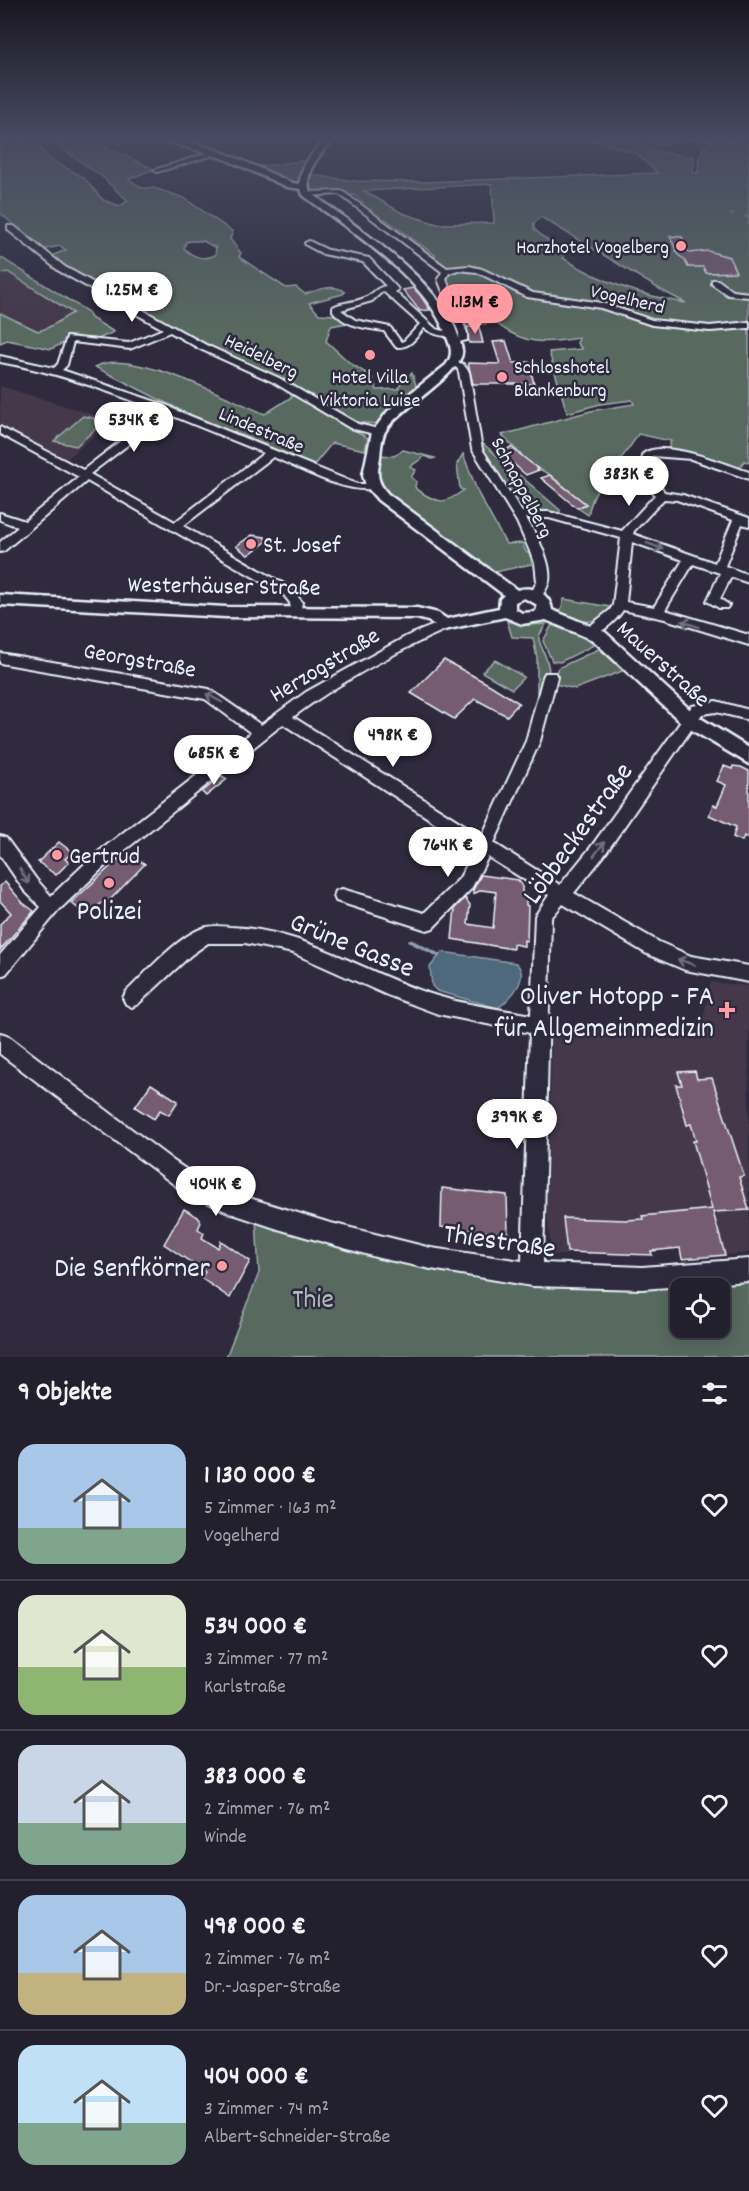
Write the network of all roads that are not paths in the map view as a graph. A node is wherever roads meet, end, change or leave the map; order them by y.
1 (318, 201) edge
2 (353, 201) edge
3 (11, 228) dead end
4 (309, 243) dead end
5 (446, 271) junction
6 (715, 282) dead end
7 (749, 295) edge
8 (424, 325) junction
9 (749, 325) edge
10 (170, 329) junction
11 (450, 336) junction
12 (0, 359) edge
13 (453, 364) junction
14 (57, 371) junction
15 (168, 409) junction
16 (0, 431) edge
17 (378, 432) junction
18 (271, 453) junction
19 (84, 476) junction
20 (749, 476) edge
21 (373, 486) junction
22 (661, 495) junction
23 (519, 515) junction
24 (0, 516) edge
25 (744, 520) edge
26 (26, 526) junction
27 (175, 527) junction
28 (627, 536) junction
29 (0, 548) edge
30 (690, 559) junction
31 (722, 571) junction
32 (749, 579) edge
33 (514, 595) junction
34 (536, 596) junction
35 (0, 600) edge
36 (619, 605) junction
37 (723, 605) dead end
38 (508, 611) junction
39 (296, 612) junction
40 (543, 613) junction
41 (657, 613) junction
42 (444, 625) junction
43 (591, 632) junction
44 (749, 640) edge
45 (0, 658) edge
46 (550, 677) dead end
47 (749, 715) edge
48 (282, 717) junction
49 (691, 721) junction
50 (261, 732) junction
51 (749, 757) edge
52 (0, 843) edge
53 (485, 846) junction
54 (562, 893) junction
55 (342, 896) dead end
56 (52, 906) junction
57 (0, 968) edge
58 (749, 974) edge
59 (132, 998) dead end
60 (539, 1026) junction
61 (0, 1041) edge
62 (749, 1270) edge
63 (532, 1275) junction

1 - 11 main road
2 - 5 street
3 - 10 street, Heidelberg
4 - 11 street
5 - 9 street, Vogelherd
5 - 11 street
6 - 7 street
8 - 8 street
8 - 11 street
10 - 14 street
10 - 17 street, Heidelberg
11 - 13 main road
12 - 14 street, Lindestraße
13 - 17 main road
13 - 23 street, Schnappelberg
14 - 15 street, Lindestraße
15 - 18 street, Lindestraße
15 - 19 street
16 - 19 street
17 - 21 main road
18 - 21 street, Lindestraße
18 - 27 street
19 - 26 street
19 - 27 street
20 - 22 street
21 - 33 main road
22 - 25 street
22 - 28 street
23 - 28 street
23 - 34 street, Schnappelberg
24 - 26 street
25 - 31 street
26 - 29 street
27 - 39 street
28 -> 30 street
28 - 36 street
30 - 31 street
30 - 41 street
31 - 32 street
31 - 37 street
33 - 34 main road
33 - 38 main road
34 - 40 main road
35 - 39 main road, Westerhäuser Straße
36 - 41 street
36 - 43 street
38 - 40 main road
38 - 42 main road, Herzogstraße
39 - 42 main road, Westerhäuser Straße
40 - 43 main road, Mauerstraße
44 -> 41 street
42 - 48 street, Herzogstraße
43 - 49 main road, Mauerstraße
50 -> 45 street, Georgstraße
46 - 53 street
47 - 49 street, Löbbeckestraße
48 - 50 street, Herzogstraße
48 - 53 street
49 - 51 main road, Mauerstraße
54 -> 49 street, Löbbeckestraße
50 - 56 street, Herzogstraße
52 -> 56 street
53 - 54 street
53 - 55 street
58 -> 54 street
54 - 60 street, Löbbeckestraße
56 - 57 street, Herzogstraße
59 - 60 street, Grüne Gasse
60 - 63 street, Löbbeckestraße
61 - 63 street, Thiestraße
62 - 63 street, Thiestraße

